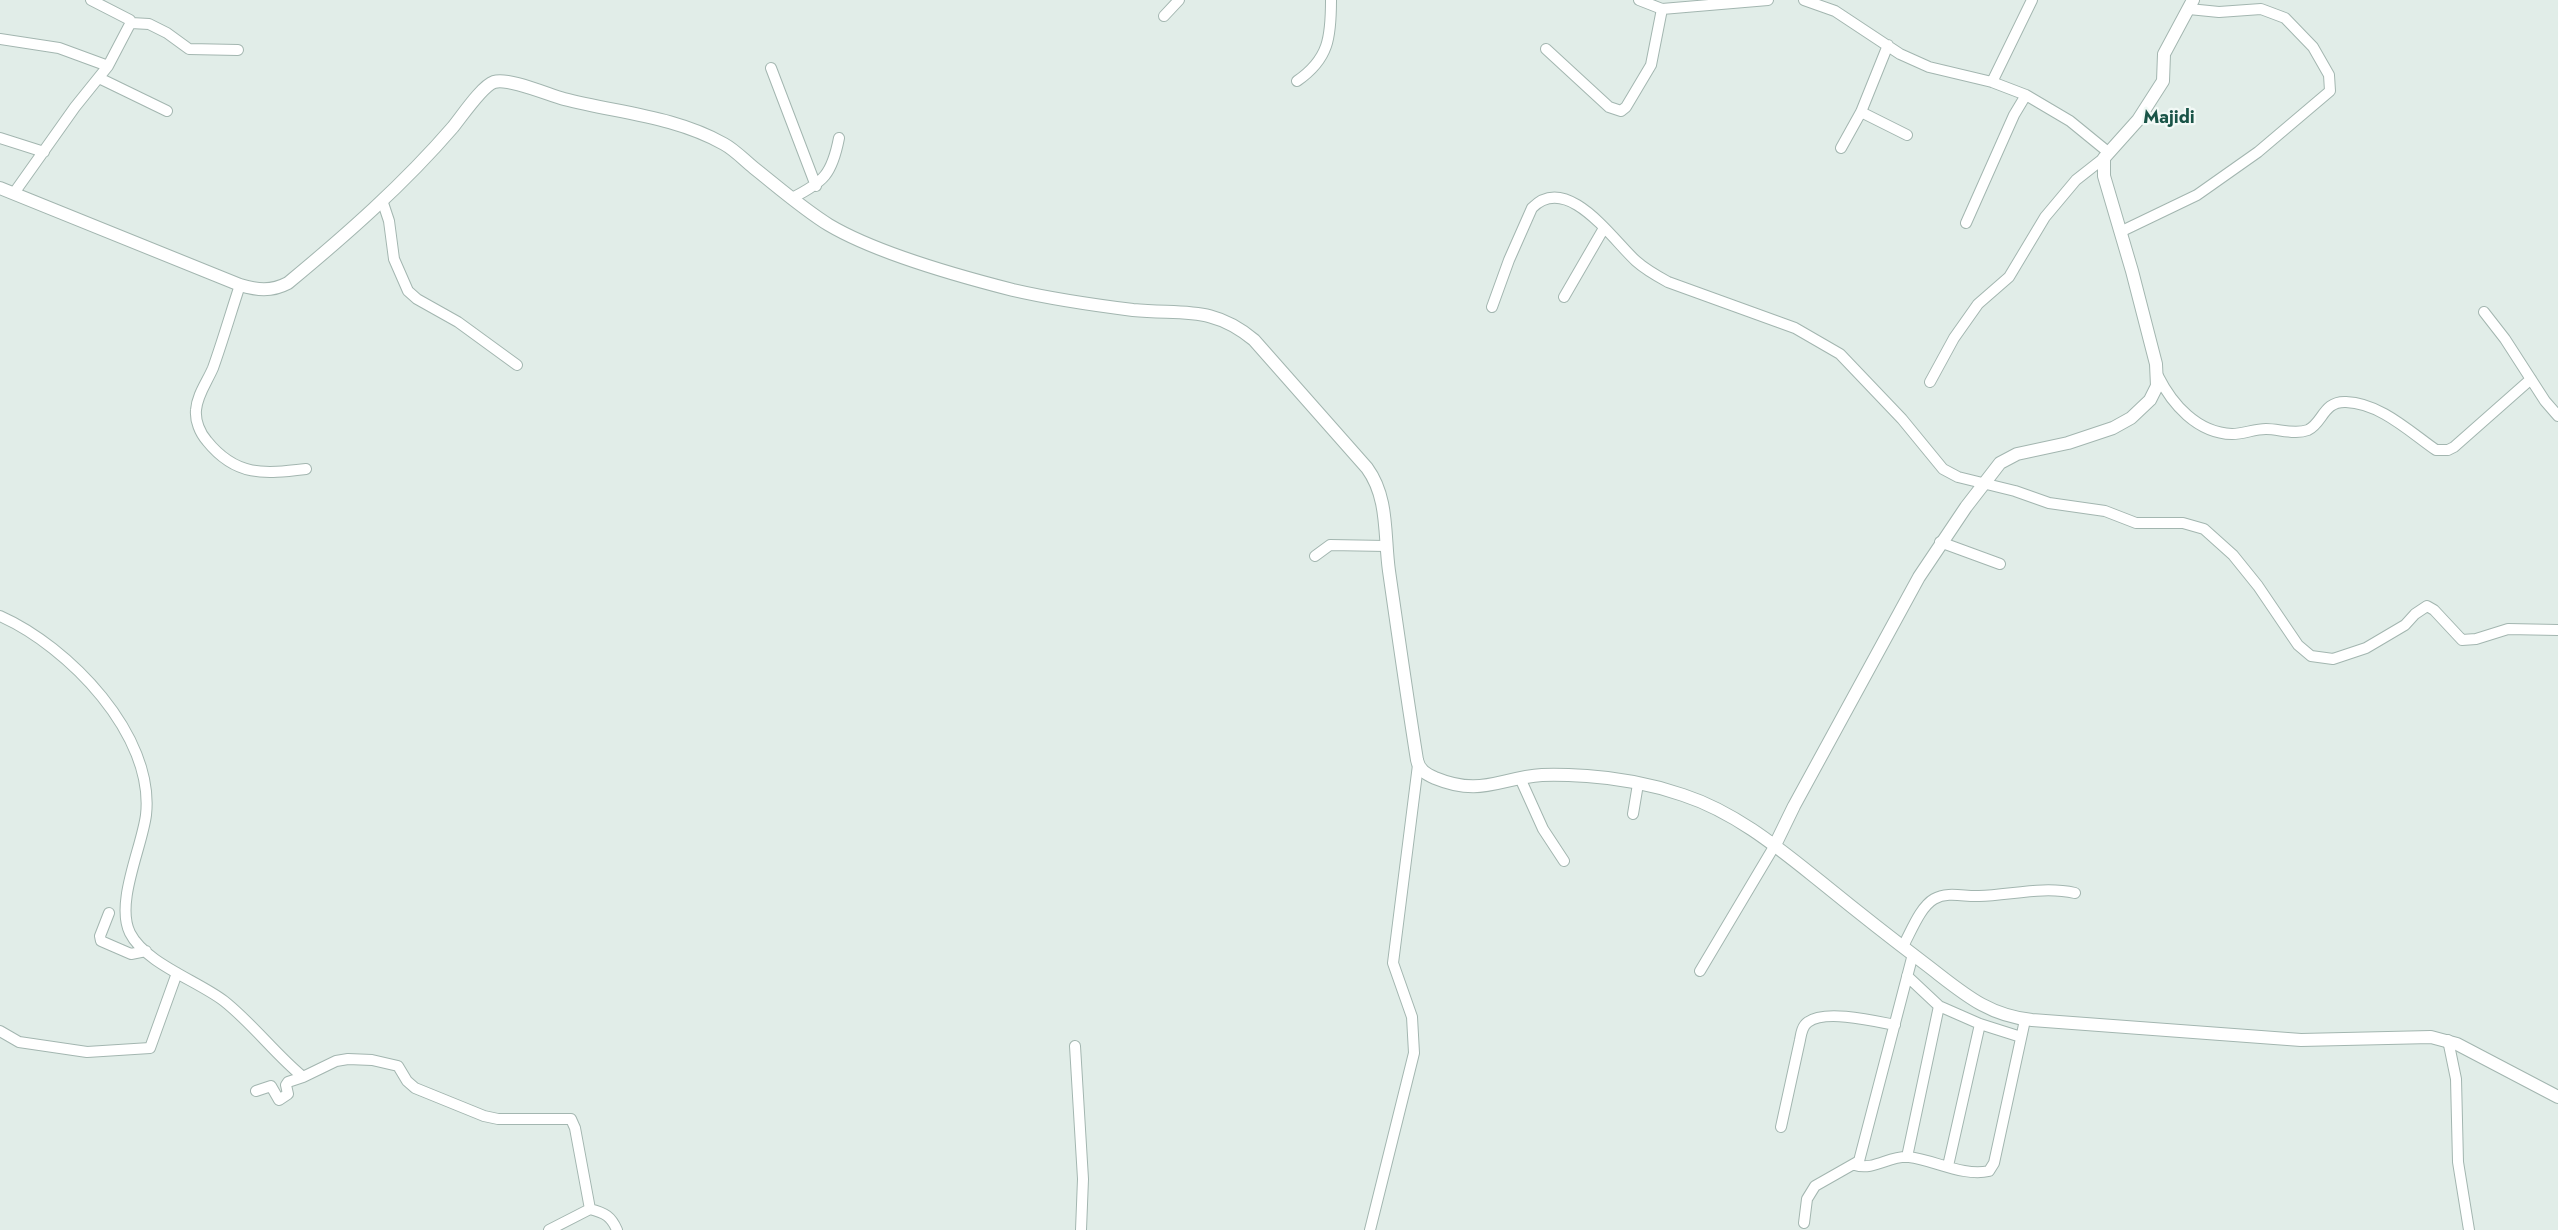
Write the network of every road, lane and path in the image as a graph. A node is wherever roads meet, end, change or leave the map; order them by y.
1 (91, 0) edge
2 (1179, 0) edge
3 (1331, 0) edge
4 (1639, 0) edge
5 (1768, 0) edge
6 (1804, 0) edge
7 (2032, 0) edge
8 (2191, 4) edge
9 (1662, 9) junction
10 (1164, 16) dead end
11 (131, 23) junction
12 (0, 39) edge
13 (1888, 45) junction
14 (1546, 49) dead end
15 (238, 50) dead end
16 (108, 66) junction
17 (771, 68) dead end
18 (99, 78) junction
19 (1297, 81) dead end
20 (1992, 82) junction
21 (2026, 95) junction
22 (167, 111) dead end
23 (1861, 112) junction
24 (1907, 135) dead end
25 (0, 138) edge
26 (839, 138) dead end
27 (1842, 148) dead end
28 (44, 152) junction
29 (2106, 155) junction
30 (816, 186) junction
31 (0, 188) edge
32 (14, 193) junction
33 (792, 198) junction
34 (382, 200) junction
35 (1966, 223) dead end
36 (1604, 228) junction
37 (2120, 232) junction
38 (240, 284) junction
39 (1564, 297) dead end
40 (1492, 307) dead end
41 (2484, 312) dead end
42 (517, 364) dead end
43 (2158, 376) junction
44 (2531, 379) junction
45 (1930, 382) dead end
46 (2558, 416) edge
47 (306, 469) dead end
48 (1983, 485) junction
49 (1940, 542) junction
50 (1386, 546) junction
51 (1315, 556) dead end
52 (2000, 564) dead end
53 (0, 616) edge
54 (2558, 630) edge
55 (1418, 765) junction
56 (1520, 778) junction
57 (1638, 784) junction
58 (1633, 814) dead end
59 (1775, 846) junction
60 (1564, 861) dead end
61 (2075, 893) dead end
62 (108, 913) dead end
63 (1908, 950) junction
64 (146, 951) junction
65 (1700, 971) dead end
66 (177, 973) junction
67 (1907, 976) junction
68 (1940, 1006) junction
69 (2025, 1020) junction
70 (1980, 1024) junction
71 (1895, 1025) junction
72 (0, 1031) edge
73 (2021, 1037) junction
74 (2448, 1040) junction
75 (1075, 1046) dead end
76 (303, 1077) junction
77 (256, 1090) dead end
78 (2558, 1097) edge
79 (1781, 1127) dead end
80 (1907, 1157) junction
81 (1855, 1165) junction
82 (1948, 1166) junction
83 (590, 1209) junction
84 (1804, 1223) dead end
85 (549, 1230) edge
86 (617, 1230) edge
87 (1081, 1230) edge
88 (1370, 1230) edge
89 (2469, 1230) edge

1 - 11 street
2 - 10 street
3 - 19 street
4 - 9 street
5 - 9 street
6 - 13 street
7 - 20 street
8 - 29 street
8 - 37 street
9 - 14 street
11 - 15 street
11 - 16 street
12 - 16 street
13 - 20 street
13 - 23 street
16 - 18 street
17 - 30 street
18 - 22 street
18 - 28 street
20 - 21 street
21 - 29 street
21 - 35 street
23 - 24 street
23 - 27 street
25 - 28 street
26 - 30 street
28 - 32 street
29 - 37 street
29 - 45 street
30 - 33 street
31 - 32 street
32 - 38 street
33 - 34 street
33 - 50 street
34 - 38 street
34 - 42 street
36 - 39 street
36 - 40 street
36 - 48 street
37 - 43 street
38 - 47 street
41 - 44 street
43 - 44 street
43 - 48 street
44 - 46 street
48 - 49 street
48 - 54 street
49 - 52 street
49 - 59 street
50 - 51 street
50 - 55 street
53 - 64 street
55 - 56 street
55 - 88 street
56 - 57 street
56 - 60 street
57 - 58 street
57 - 59 street
59 - 63 street
59 - 65 street
61 - 63 street
62 - 64 street
63 - 67 street
63 - 69 street
64 - 66 street
66 - 72 street
66 - 76 street
67 - 68 street
67 - 71 street
68 - 70 street
68 - 80 street
69 - 73 street
69 - 74 street
70 - 73 street
70 - 82 street
71 - 79 street
71 - 81 street
73 - 82 street
74 - 78 street
74 - 89 street
75 - 87 street
76 - 77 street
76 - 83 street
80 - 81 street
80 - 82 street
81 - 84 street
83 - 85 street
83 - 86 street

